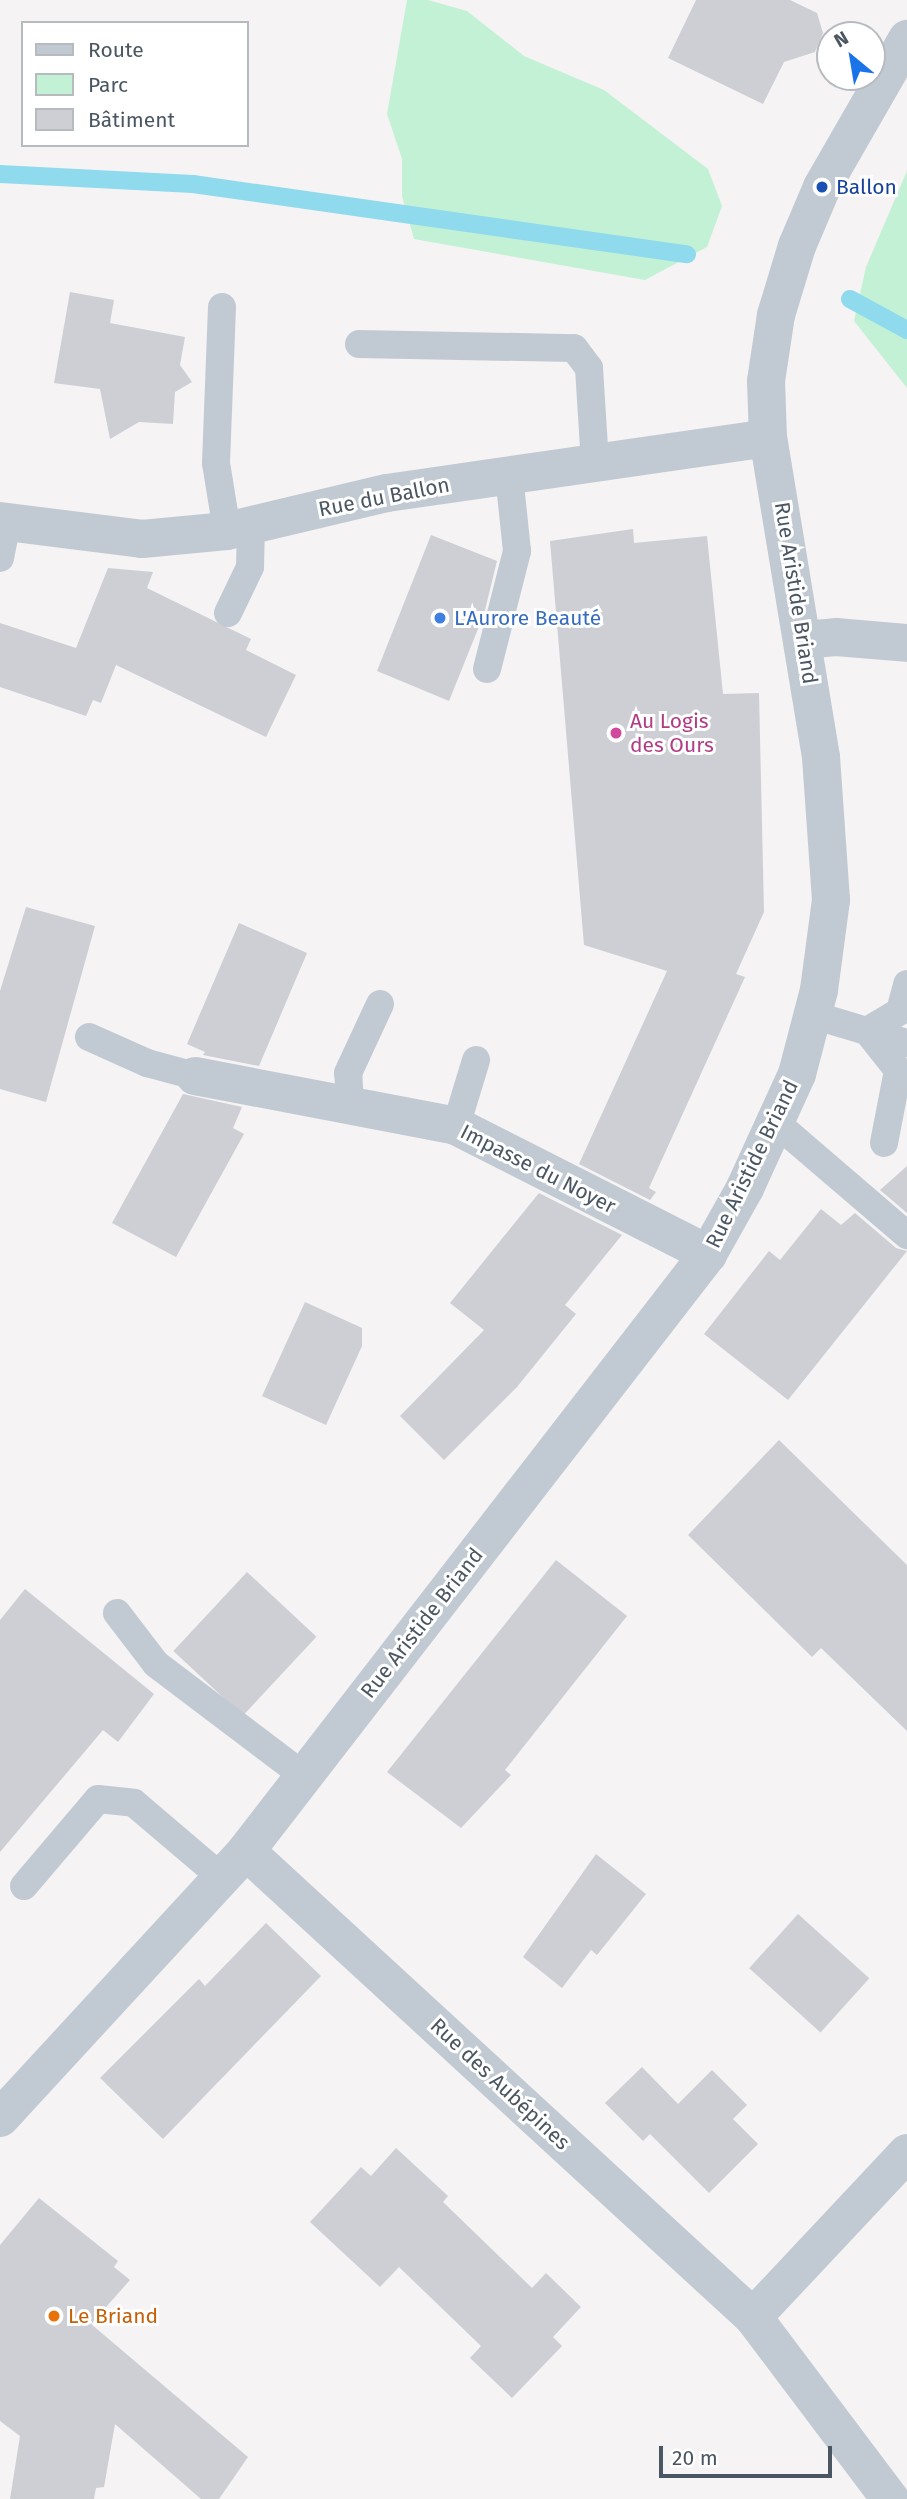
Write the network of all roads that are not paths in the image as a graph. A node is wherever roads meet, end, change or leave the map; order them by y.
1 (907, 39) edge
2 (222, 307) dead end
3 (359, 344) dead end
4 (768, 438) junction
5 (595, 463) junction
6 (509, 475) junction
7 (239, 529) junction
8 (2, 534) edge
9 (228, 612) dead end
10 (803, 640) junction
11 (907, 643) edge
12 (487, 669) dead end
13 (907, 984) edge
14 (380, 1004) dead end
15 (813, 1014) junction
16 (867, 1031) junction
17 (89, 1037) dead end
18 (907, 1043) edge
19 (477, 1060) dead end
20 (195, 1076) joint
21 (350, 1106) junction
22 (775, 1122) junction
23 (456, 1126) junction
24 (884, 1143) dead end
25 (907, 1235) edge
26 (708, 1254) junction
27 (117, 1614) dead end
28 (304, 1776) junction
29 (234, 1865) junction
30 (24, 1886) dead end
31 (0, 2118) edge
32 (907, 2153) edge
33 (753, 2317) junction
34 (890, 2499) edge

1 - 4 street, Rue Aristide Briand
2 - 7 lane
3 - 5 lane
4 - 5 street, Rue du Ballon
4 - 10 street, Rue Aristide Briand
5 - 6 street, Rue du Ballon
6 - 7 street, Rue du Ballon
6 - 12 lane
7 - 8 street, Rue du Ballon
7 - 9 lane
10 - 11 street
10 - 15 street, Rue Aristide Briand
13 - 16 lane
14 - 21 lane
15 - 16 lane
15 - 22 street, Rue Aristide Briand
16 - 18 lane
16 - 24 lane
17 - 20 lane
19 - 23 lane
20 - 21 street, Impasse du Noyer
21 - 23 street, Impasse du Noyer
22 - 25 lane
22 - 26 street, Rue Aristide Briand
23 - 26 street, Impasse du Noyer
26 - 28 street, Rue Aristide Briand
27 - 28 lane
28 - 29 street, Rue Aristide Briand
29 - 30 lane
29 - 31 street, Rue Aristide Briand
29 - 33 street, Rue des Aubépines
32 - 33 street
33 - 34 street, Rue des Aubépines

